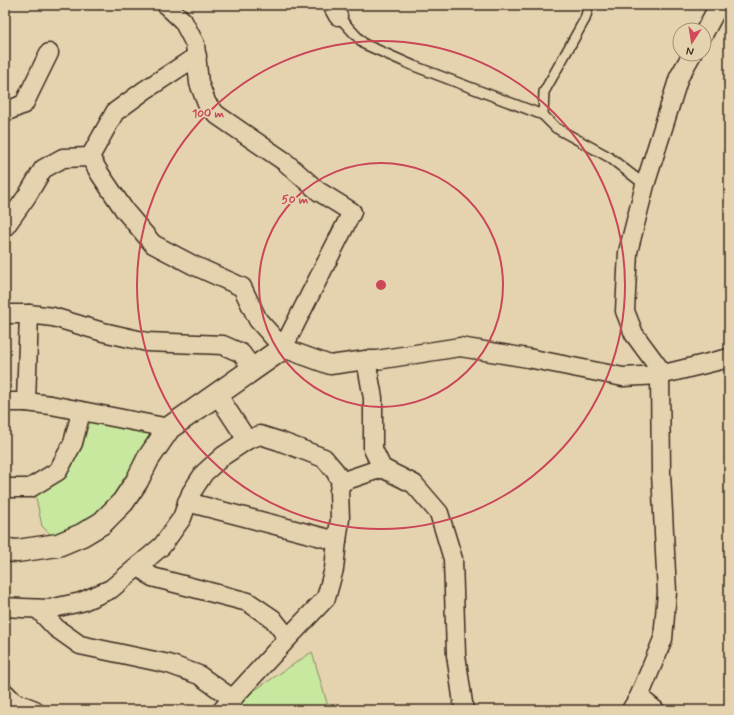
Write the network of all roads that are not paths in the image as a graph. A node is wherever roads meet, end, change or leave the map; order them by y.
1 (166, 5) edge
2 (589, 5) edge
3 (720, 5) edge
4 (335, 10) edge
5 (710, 22) edge
6 (49, 53) dead end
7 (197, 56) junction
8 (687, 62) edge
9 (5, 112) edge
10 (543, 115) junction
11 (90, 157) junction
12 (645, 184) junction
13 (5, 227) edge
14 (5, 314) edge
15 (29, 314) junction
16 (283, 348) junction
17 (729, 358) edge
18 (366, 360) junction
19 (252, 370) junction
20 (660, 375) junction
21 (217, 394) junction
22 (5, 402) edge
23 (26, 402) junction
24 (80, 411) junction
25 (169, 428) junction
26 (247, 440) junction
27 (382, 468) junction
28 (341, 482) junction
29 (5, 488) edge
30 (188, 502) junction
31 (337, 541) junction
32 (5, 550) edge
33 (139, 566) junction
34 (5, 607) edge
35 (38, 609) junction
36 (288, 638) junction
37 (5, 693) edge
38 (635, 704) edge
39 (228, 705) edge
40 (35, 710) edge
41 (464, 710) edge
42 (655, 710) edge

1 - 7 street
2 - 10 lane
3 - 5 street
4 - 10 lane
6 - 9 street
7 - 11 street
7 - 16 street
8 - 12 street
10 - 12 lane
11 - 13 street
11 - 16 street
12 - 20 street
14 - 15 street
15 - 19 street
15 - 23 street
16 - 18 street
16 - 19 street
17 - 20 street
18 - 20 street
18 - 27 street
19 - 21 street
20 - 38 street
21 - 25 street
21 - 26 street
22 - 23 street
23 - 24 street
24 - 25 street
24 - 29 street
25 - 32 street
26 - 28 street
26 - 30 street
27 - 28 street
27 - 41 street
28 - 31 street
30 - 31 street
30 - 33 street
31 - 36 street
33 - 35 street
33 - 36 street
34 - 35 street
35 - 39 street
36 - 39 street
37 - 40 street
38 - 42 street

